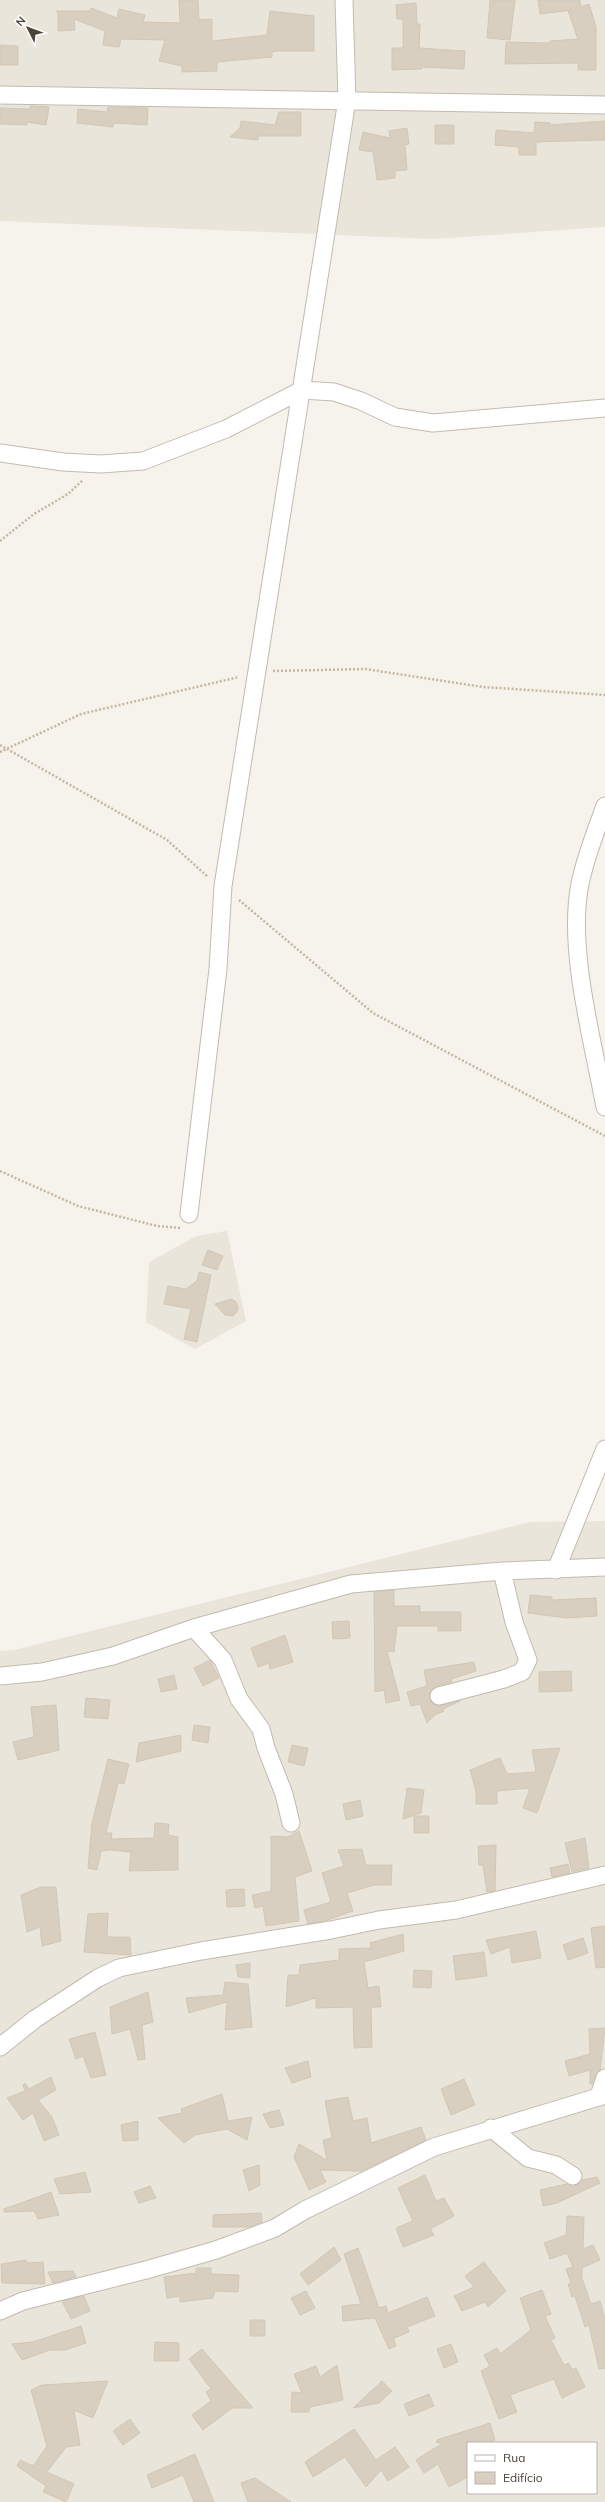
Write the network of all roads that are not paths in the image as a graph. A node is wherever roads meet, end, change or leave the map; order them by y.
1 (344, 0) edge
2 (0, 95) edge
3 (348, 100) junction
4 (605, 105) edge
5 (302, 390) junction
6 (605, 408) edge
7 (0, 453) edge
8 (605, 806) edge
9 (605, 1107) edge
10 (189, 1214) road end
11 (605, 1448) edge
12 (605, 1567) edge
13 (556, 1570) junction
14 (502, 1571) junction
15 (194, 1628) junction
16 (0, 1676) edge
17 (440, 1696) dead end
18 (291, 1823) dead end
19 (605, 1875) edge
20 (0, 2048) edge
21 (605, 2078) edge
22 (602, 2096) edge
23 (491, 2128) junction
24 (573, 2176) dead end
25 (0, 2311) edge

1 - 3 street
2 - 3 street
3 - 4 street
3 - 5 street
5 - 6 street
5 - 7 street
5 - 10 street
8 - 9 street
11 - 13 street
12 - 13 street
13 - 14 street
14 - 15 street
14 - 17 street
15 - 16 street
15 - 18 street
19 - 20 street
21 - 22 street
22 - 23 street
23 - 24 street
23 - 25 street

